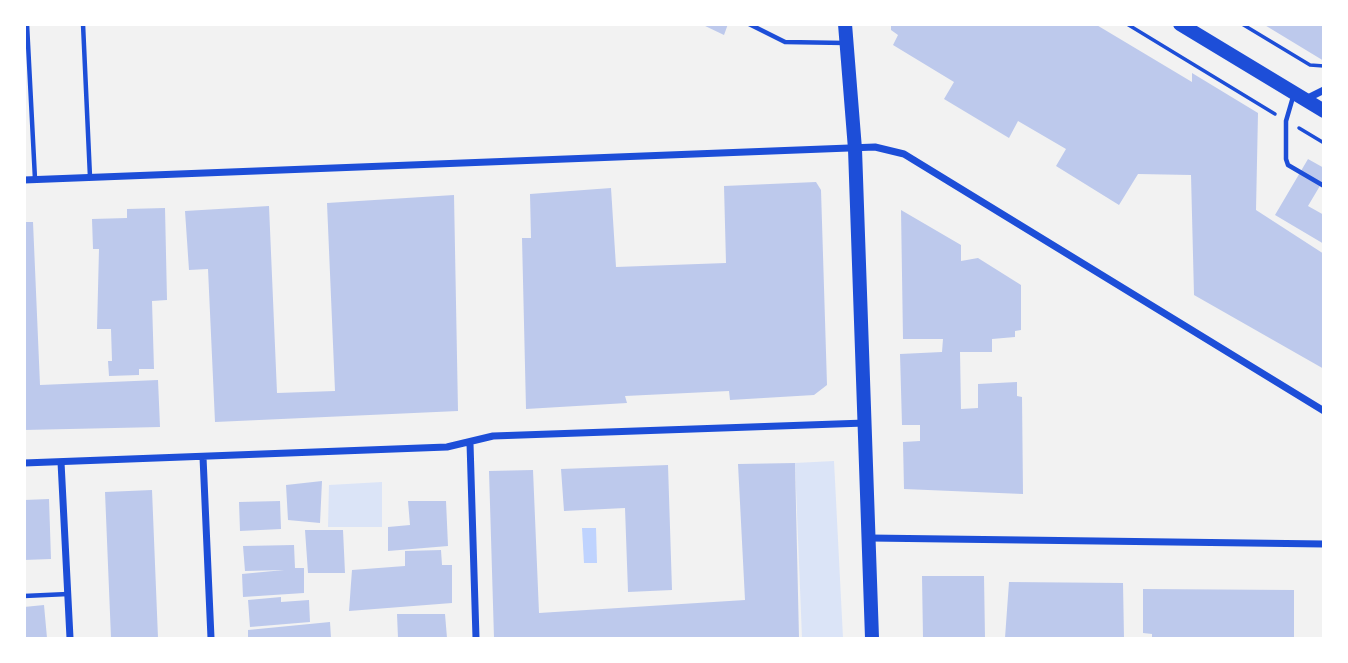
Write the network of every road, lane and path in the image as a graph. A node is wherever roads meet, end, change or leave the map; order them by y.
1 (27, 24) edge
2 (83, 24) edge
3 (749, 24) edge
4 (845, 24) edge
5 (1126, 24) edge
6 (1180, 24) edge
7 (1242, 24) edge
8 (845, 43) junction
9 (1324, 66) edge
10 (1324, 90) edge
11 (1300, 96) junction
12 (1324, 111) edge
13 (1286, 121) junction
14 (1324, 143) edge
15 (855, 149) junction
16 (90, 177) junction
17 (24, 180) edge
18 (35, 180) junction
19 (1324, 187) edge
20 (1324, 411) edge
21 (864, 423) junction
22 (470, 443) junction
23 (203, 457) junction
24 (61, 462) junction
25 (24, 463) edge
26 (870, 537) junction
27 (1324, 544) edge
28 (68, 594) junction
29 (24, 596) edge
30 (70, 639) edge
31 (211, 639) edge
32 (476, 639) edge
33 (872, 639) edge

1 - 18 lane
2 - 16 lane
3 - 8 lane
4 - 8 main road
5 - 13 path
6 - 11 main road
7 - 9 path
8 - 15 main road
10 - 11 street
11 - 12 main road
11 - 13 lane
13 - 14 path
13 - 19 lane
15 - 16 street
15 - 20 street
15 - 21 main road
16 - 18 street
17 - 18 street
21 - 22 street
21 - 26 main road
22 - 23 street
22 - 32 street
23 - 24 street
23 - 31 street
24 - 25 street
24 - 28 street
26 - 27 street
26 - 33 main road
28 - 29 lane
28 - 30 street

